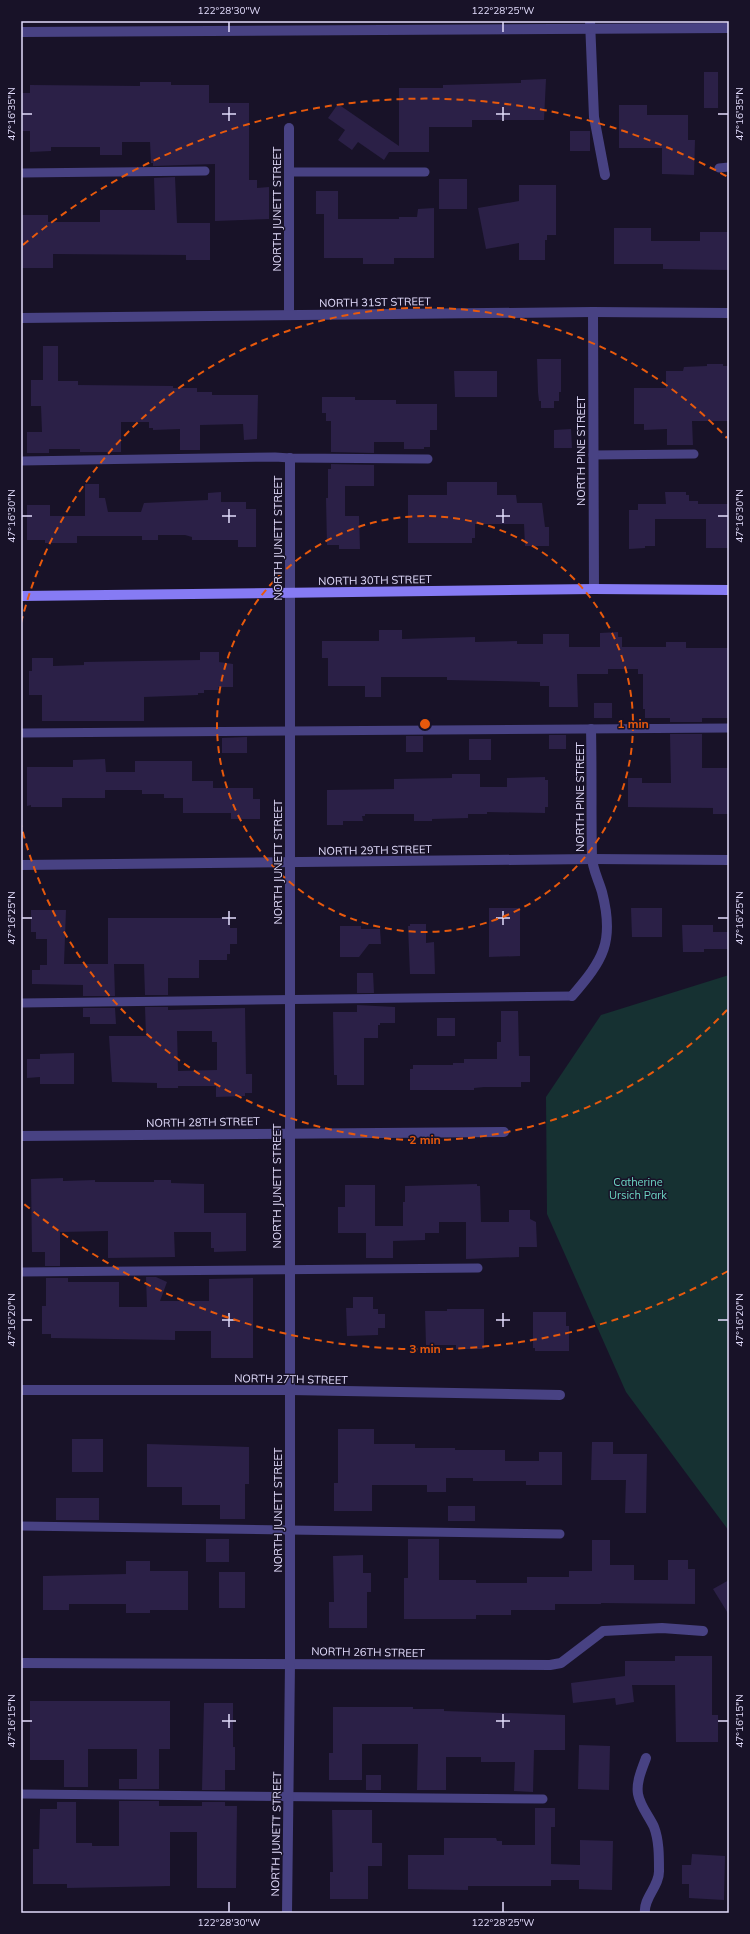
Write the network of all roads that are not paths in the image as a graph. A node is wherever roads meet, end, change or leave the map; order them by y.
1 (590, 25) edge
2 (729, 28) edge
3 (21, 32) edge
4 (289, 128) dead end
5 (729, 167) edge
6 (719, 168) dead end
7 (205, 171) dead end
8 (289, 172) junction
9 (425, 172) dead end
10 (21, 173) edge
11 (605, 175) dead end
12 (593, 312) junction
13 (729, 313) edge
14 (289, 315) junction
15 (21, 318) edge
16 (694, 454) dead end
17 (594, 455) junction
18 (290, 458) junction
19 (428, 459) dead end
20 (21, 461) edge
21 (594, 589) junction
22 (729, 590) edge
23 (290, 592) junction
24 (21, 596) edge
25 (729, 728) edge
26 (592, 729) junction
27 (290, 731) junction
28 (21, 733) edge
29 (592, 859) junction
30 (729, 860) edge
31 (290, 863) junction
32 (21, 865) edge
33 (572, 996) joint
34 (290, 1001) junction
35 (21, 1003) edge
36 (504, 1132) dead end
37 (290, 1133) junction
38 (21, 1136) edge
39 (478, 1268) dead end
40 (289, 1270) junction
41 (21, 1272) edge
42 (21, 1390) edge
43 (290, 1390) junction
44 (560, 1395) dead end
45 (21, 1526) edge
46 (290, 1530) junction
47 (560, 1534) dead end
48 (703, 1631) dead end
49 (21, 1663) edge
50 (290, 1663) junction
51 (646, 1758) dead end
52 (21, 1794) edge
53 (289, 1796) junction
54 (543, 1798) dead end
55 (287, 1913) edge
56 (645, 1913) edge

1 - 2 street
1 - 3 street
1 - 11 street
4 - 8 street, NORTH JUNETT STREET
5 - 6 lane
7 - 10 lane
8 - 9 lane
8 - 14 street, NORTH JUNETT STREET
12 - 13 street, NORTH 31ST STREET
12 - 14 street, NORTH 31ST STREET
12 - 17 street, NORTH PINE STREET
14 - 15 street, NORTH 31ST STREET
16 - 17 lane
17 - 21 street, NORTH PINE STREET
18 - 19 lane
18 - 20 lane
18 - 23 street, NORTH JUNETT STREET
21 - 22 main road, NORTH 30TH STREET
21 - 23 main road, NORTH 30TH STREET
23 - 24 main road, NORTH 30TH STREET
23 - 27 street, NORTH JUNETT STREET
25 - 26 lane
26 - 27 lane
26 - 29 street, NORTH PINE STREET
27 - 28 lane
27 - 31 street, NORTH JUNETT STREET
29 - 30 street, NORTH 29TH STREET
29 - 31 street, NORTH 29TH STREET
29 - 33 street, NORTH PINE STREET
31 - 32 street, NORTH 29TH STREET
31 - 34 street, NORTH JUNETT STREET
33 - 34 lane
34 - 35 lane
34 - 37 street, NORTH JUNETT STREET
36 - 37 street, NORTH 28TH STREET
37 - 38 street, NORTH 28TH STREET
37 - 40 street, NORTH JUNETT STREET
39 - 40 lane
40 - 41 lane
40 - 43 street, NORTH JUNETT STREET
42 - 43 street, NORTH 27TH STREET
43 - 44 street, NORTH 27TH STREET
43 - 46 street, NORTH JUNETT STREET
45 - 46 lane
46 - 47 lane
46 - 50 street, NORTH JUNETT STREET
48 - 50 street, NORTH 26TH STREET
49 - 50 street, NORTH 26TH STREET
50 - 53 street, NORTH JUNETT STREET
51 - 56 street
52 - 53 lane
53 - 54 lane
53 - 55 street, NORTH JUNETT STREET

